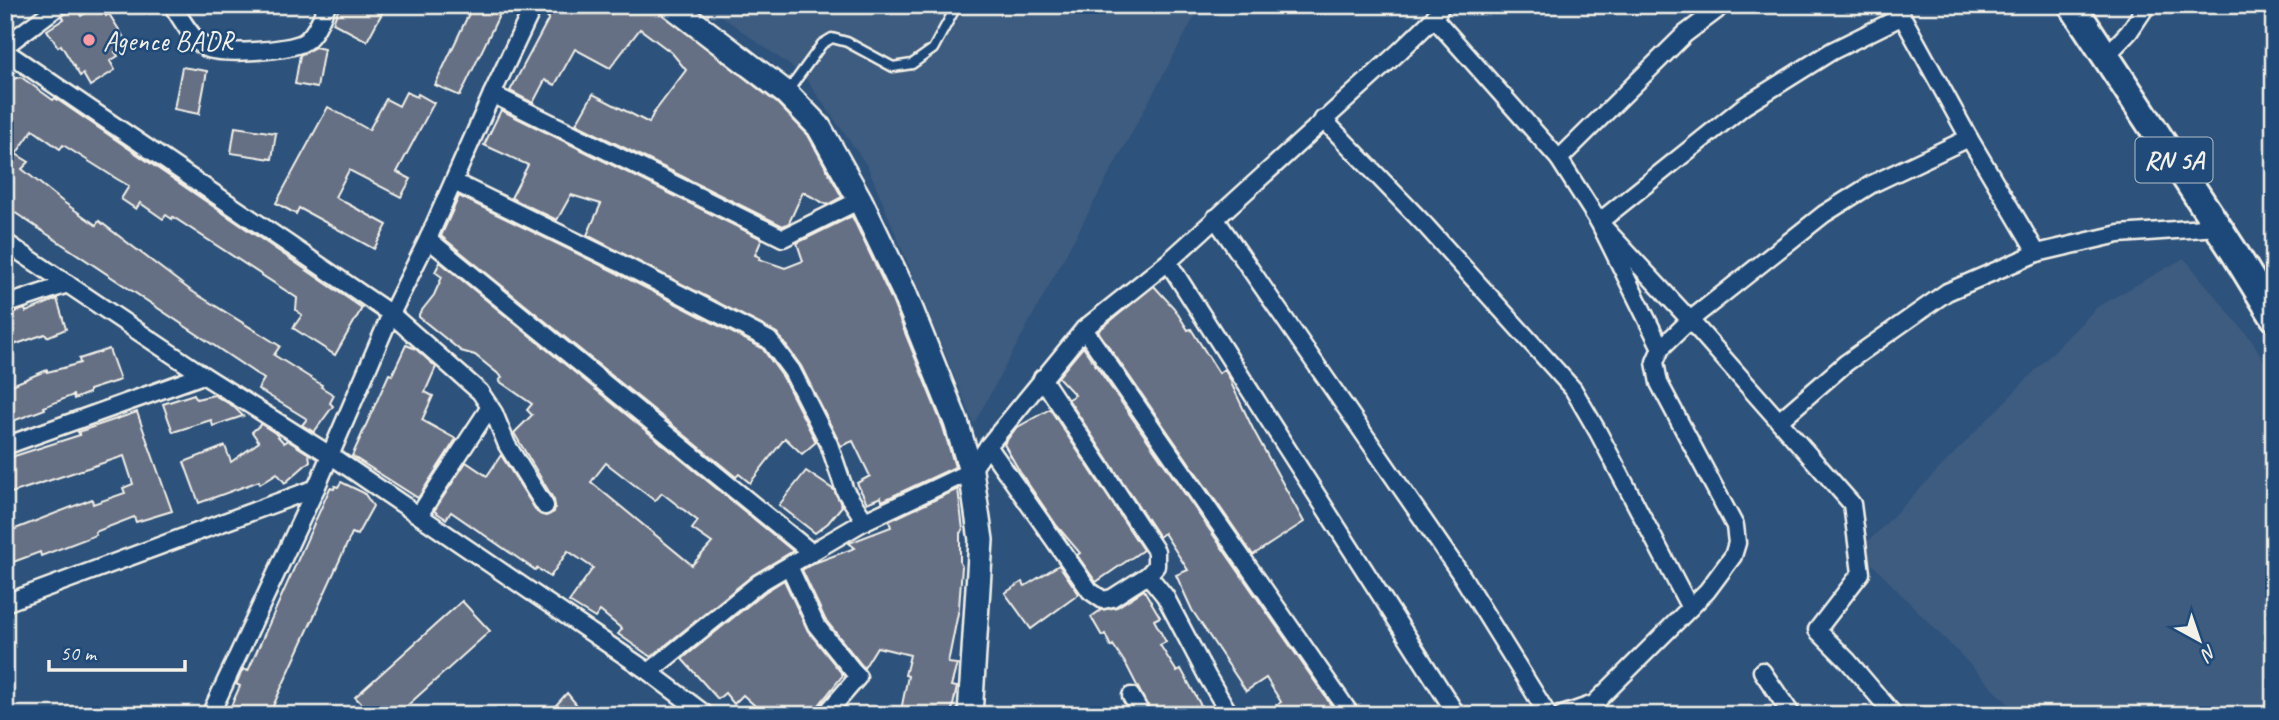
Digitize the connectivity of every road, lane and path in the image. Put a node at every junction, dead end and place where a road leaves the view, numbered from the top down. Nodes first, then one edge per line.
1 (60, 5) edge
2 (172, 5) edge
3 (327, 5) edge
4 (534, 5) edge
5 (671, 5) edge
6 (957, 5) edge
7 (1719, 5) edge
8 (2072, 5) edge
9 (2147, 5) edge
10 (1898, 11) edge
11 (1438, 12) edge
12 (5, 48) edge
13 (2106, 56) junction
14 (786, 93) junction
15 (492, 94) junction
16 (1323, 119) junction
17 (1969, 138) junction
18 (1559, 159) junction
19 (454, 182) junction
20 (860, 200) junction
21 (1215, 218) junction
22 (1599, 222) junction
23 (2218, 227) junction
24 (428, 239) junction
25 (5, 242) edge
26 (2038, 253) junction
27 (1168, 262) junction
28 (68, 284) junction
29 (5, 305) edge
30 (391, 314) junction
31 (2274, 317) edge
32 (1690, 320) junction
33 (1084, 329) junction
34 (1661, 348) junction
35 (202, 374) junction
36 (1042, 378) junction
37 (489, 407) junction
38 (1779, 421) junction
39 (5, 446) edge
40 (988, 446) junction
41 (330, 455) junction
42 (971, 471) junction
43 (316, 488) junction
44 (545, 506) dead end
45 (419, 515) junction
46 (865, 521) junction
47 (812, 553) junction
48 (789, 566) junction
49 (1148, 575) junction
50 (5, 603) edge
51 (1690, 608) junction
52 (1762, 671) dead end
53 (649, 672) junction
54 (1131, 696) dead end
55 (209, 715) edge
56 (706, 715) edge
57 (825, 715) edge
58 (970, 715) edge
59 (1143, 715) edge
60 (1230, 715) edge
61 (1351, 715) edge
62 (1457, 715) edge
63 (1548, 715) edge
64 (1562, 715) edge
65 (1792, 715) edge
66 (1894, 715) edge

1 - 12 street
2 - 3 street
4 - 15 street
5 - 14 main road
6 - 14 lane
7 - 18 street
8 - 13 main road, RN 5A
9 - 13 street
10 - 17 street
10 - 22 street
11 - 16 street
11 - 18 street
12 - 30 street
13 - 23 main road, RN 5A
14 - 20 main road
15 - 19 street
15 - 20 street
16 - 21 street
16 - 51 street
17 - 26 street
17 - 32 street
18 - 22 street
19 - 24 street
19 - 46 street
20 - 42 main road
21 - 27 street
21 - 63 street
22 - 32 street
22 - 34 street
23 - 26 street
23 - 31 main road, RN 5A
24 - 30 street
24 - 47 street
25 - 28 street
26 - 38 street
27 - 33 street
27 - 62 street
28 - 29 street
28 - 35 street
30 - 37 street
30 - 41 street
32 - 34 street
32 - 38 street
33 - 36 street
33 - 61 street
34 - 51 street
35 - 39 street
35 - 41 street
36 - 40 street
36 - 49 street
37 - 44 street
37 - 45 street
38 - 66 street
40 - 42 street
40 - 49 street
41 - 43 street
41 - 45 street
42 - 46 street
42 - 58 main road
43 - 50 street
43 - 55 street
45 - 53 street
46 - 47 street
47 - 48 street
48 - 53 street
48 - 57 street
49 - 60 street
51 - 64 street
52 - 65 street
53 - 56 street
54 - 59 street

